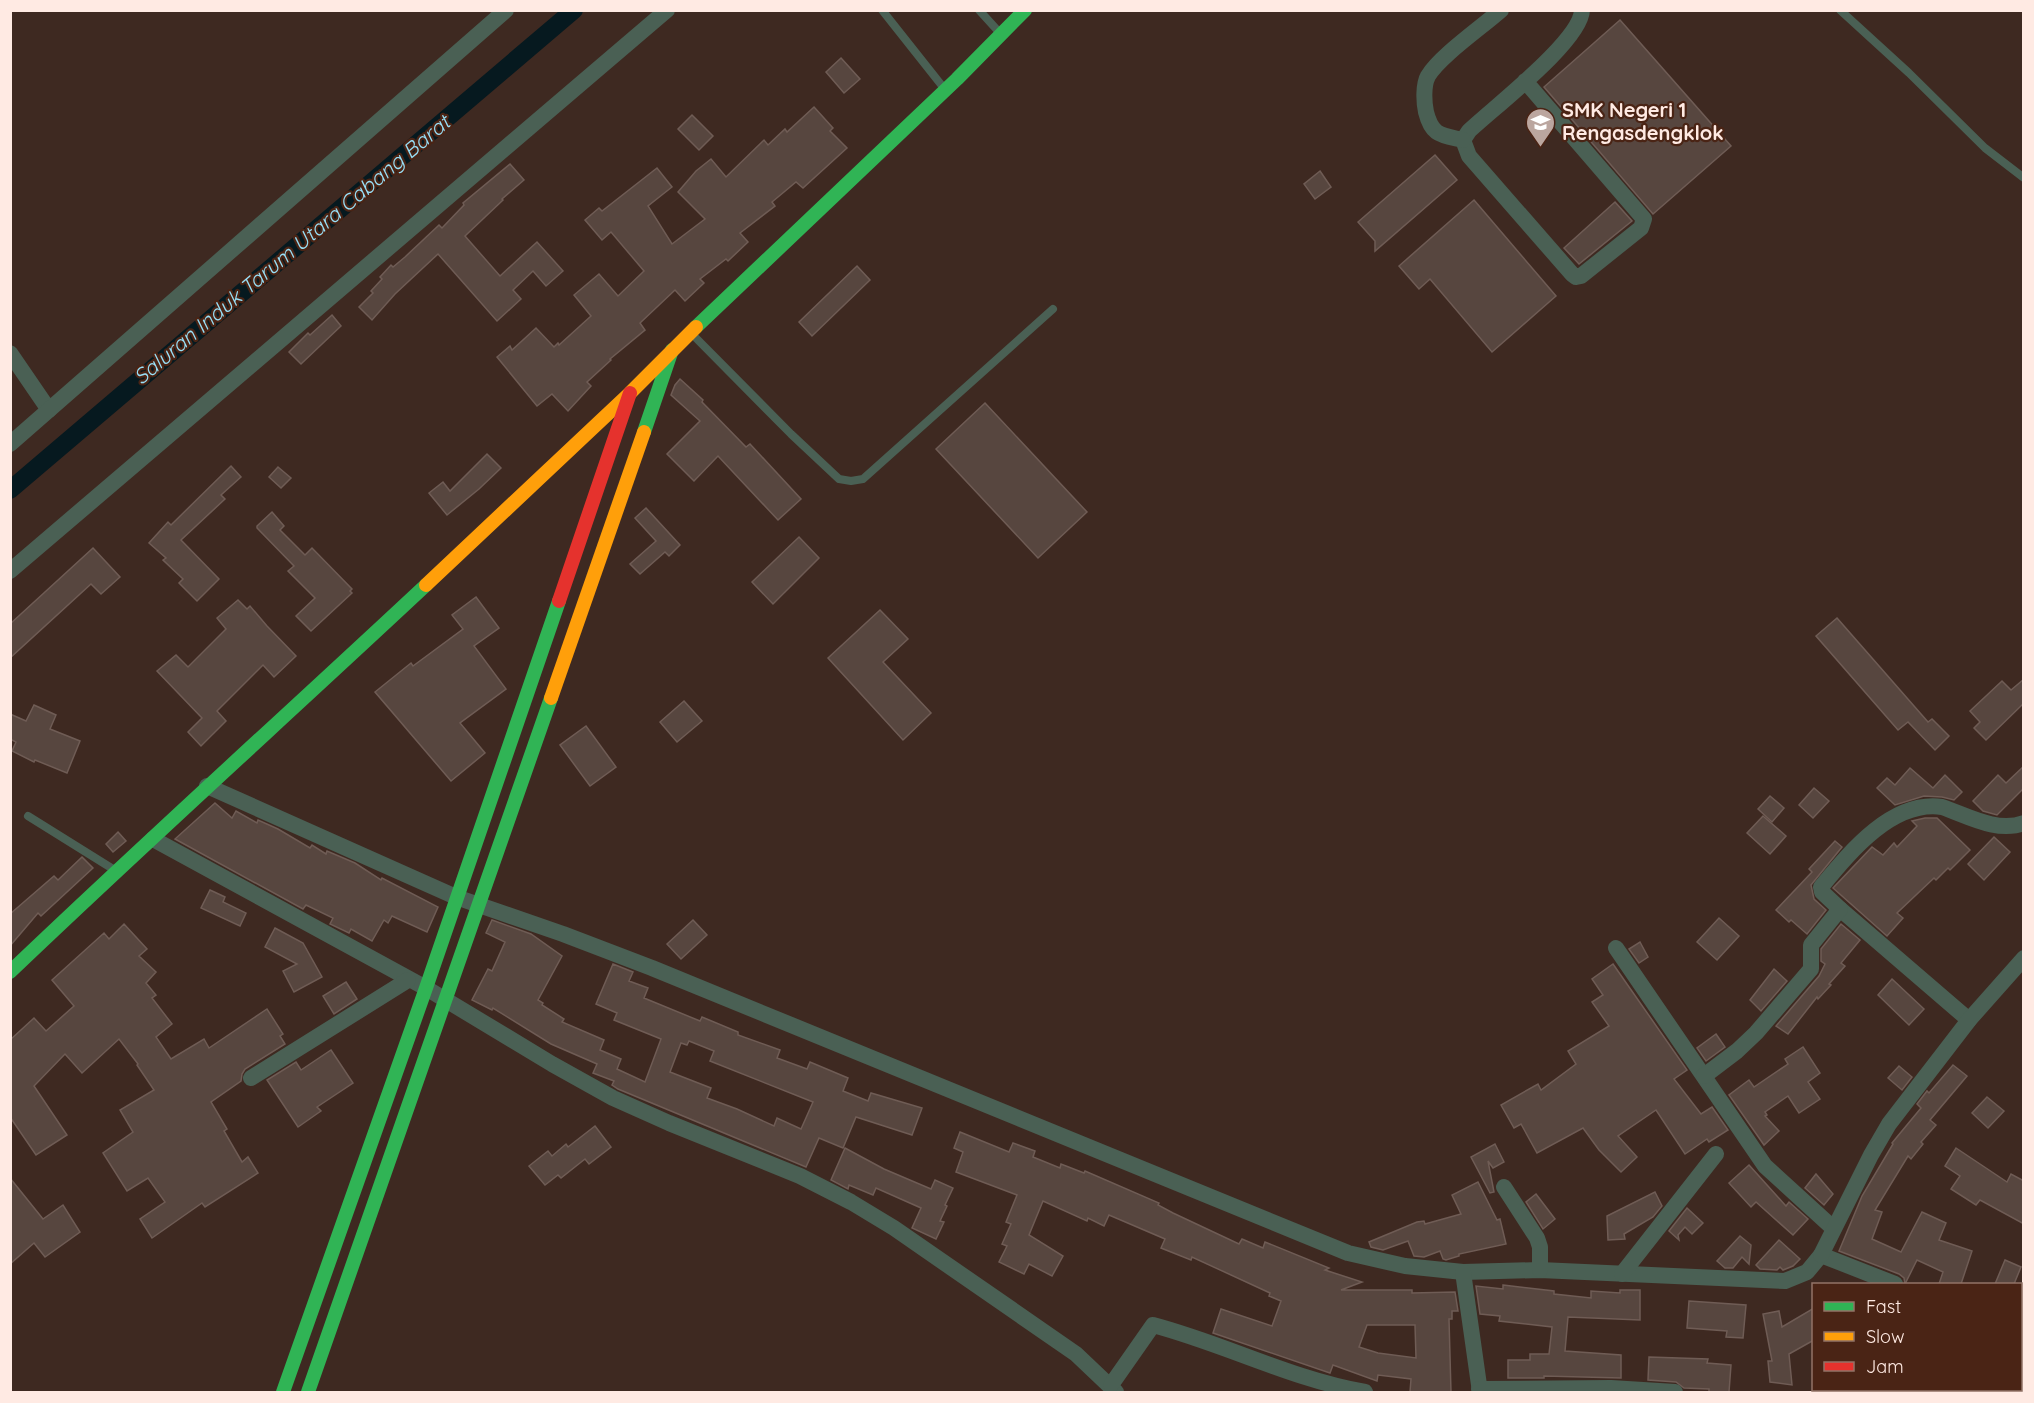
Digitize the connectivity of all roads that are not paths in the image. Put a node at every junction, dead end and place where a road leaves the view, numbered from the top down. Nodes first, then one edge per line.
1 (506, 10) edge
2 (667, 10) edge
3 (882, 10) edge
4 (979, 10) edge
5 (1025, 10) edge
6 (1501, 10) edge
7 (1582, 10) edge
8 (1840, 10) edge
9 (1001, 35) junction
10 (1525, 81) junction
11 (945, 89) junction
12 (1463, 140) junction
13 (2024, 178) edge
14 (1053, 309) dead end
15 (691, 332) junction
16 (672, 350) junction
17 (10, 352) edge
18 (630, 393) junction
19 (49, 410) junction
20 (10, 444) edge
21 (10, 571) edge
22 (207, 786) junction
23 (28, 816) dead end
24 (2024, 823) edge
25 (153, 839) junction
26 (116, 870) junction
27 (456, 897) junction
28 (479, 906) junction
29 (1839, 909) junction
30 (1616, 948) dead end
31 (2024, 958) edge
32 (10, 972) edge
33 (408, 980) junction
34 (426, 988) junction
35 (447, 1000) junction
36 (1969, 1020) junction
37 (1704, 1076) junction
38 (251, 1078) dead end
39 (1716, 1154) dead end
40 (1504, 1187) dead end
41 (1833, 1228) junction
42 (1821, 1255) junction
43 (1540, 1270) junction
44 (1463, 1272) junction
45 (1622, 1274) junction
46 (1892, 1283) edge
47 (1114, 1389) edge
48 (1480, 1390) edge
49 (283, 1392) edge
50 (308, 1392) edge
51 (1365, 1392) edge
52 (1675, 1392) edge

1 - 19 street
2 - 21 street
3 - 11 lane
4 - 9 lane
5 - 9 street
6 - 12 street
7 - 10 street
8 - 13 lane
9 - 11 street
10 - 12 street
10 - 12 street
11 - 15 street
14 - 15 lane
15 - 16 street
16 - 18 street
16 - 28 street
17 - 19 street
18 - 22 street
18 - 27 street
19 - 20 street
22 - 25 street
22 - 27 street
23 - 26 lane
24 - 29 street
25 - 26 street
25 - 33 street
26 - 32 street
27 - 28 street
27 - 34 street
28 - 35 street
28 - 44 street
29 - 36 street
29 - 37 street
30 - 37 street
31 - 36 street
33 - 34 street
33 - 38 street
34 - 35 street
34 - 49 street
35 - 47 street
35 - 50 street
36 - 41 street
37 - 41 street
39 - 45 street
40 - 43 street
41 - 42 street
42 - 45 street
42 - 46 street
43 - 44 street
43 - 45 street
44 - 48 street
47 - 51 street
48 - 52 street

